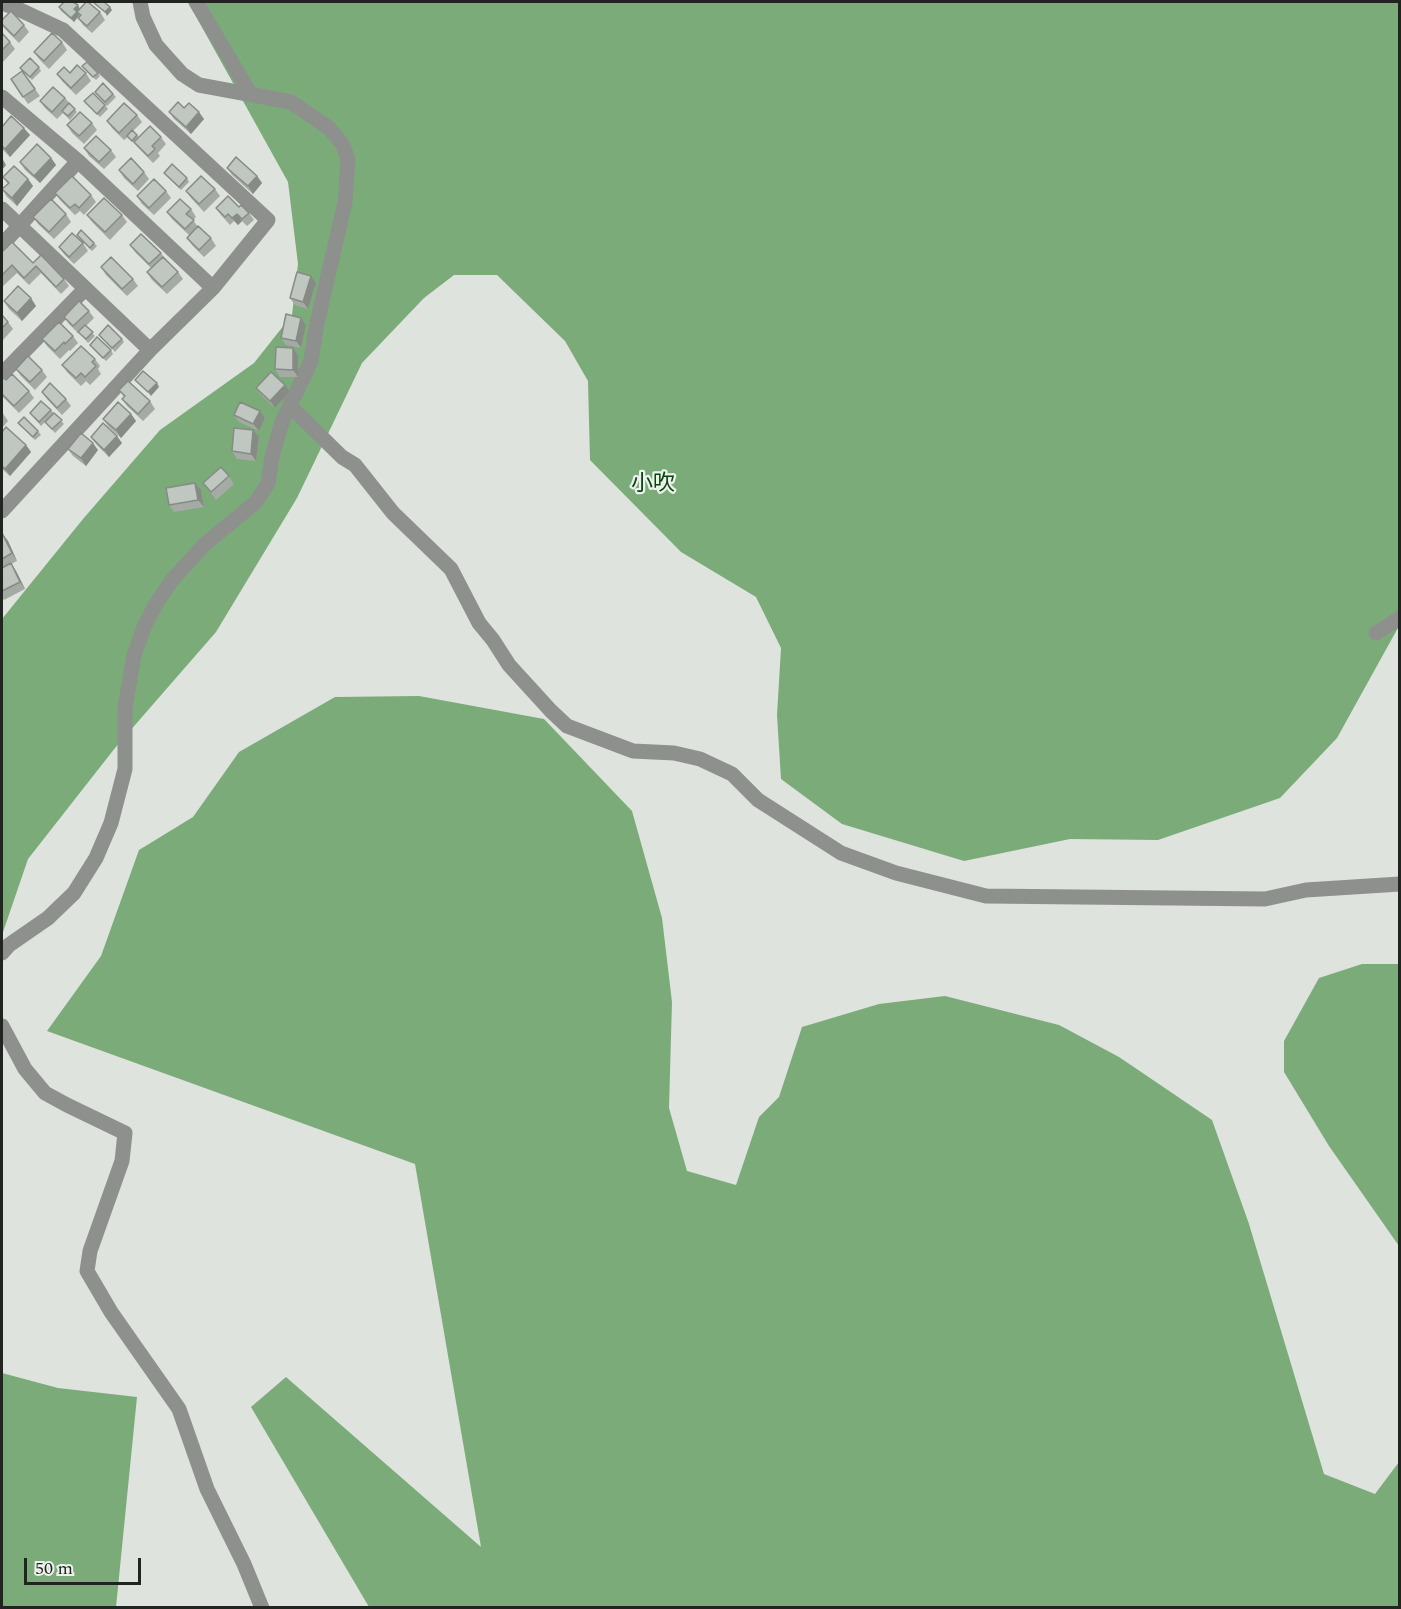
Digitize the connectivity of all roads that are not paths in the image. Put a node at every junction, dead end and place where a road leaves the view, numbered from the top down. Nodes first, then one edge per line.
1 (140, 2) edge
2 (196, 2) edge
3 (2, 3) edge
4 (250, 93) junction
5 (2, 98) edge
6 (78, 161) junction
7 (2, 209) edge
8 (19, 225) junction
9 (2, 245) edge
10 (213, 288) junction
11 (85, 289) junction
12 (150, 350) junction
13 (2, 374) edge
14 (290, 406) junction
15 (2, 511) edge
16 (1400, 618) edge
17 (1376, 633) dead end
18 (1400, 884) edge
19 (2, 953) edge
20 (2, 1026) edge
21 (262, 1608) edge

1 - 4 street
2 - 4 street
3 - 10 street
4 - 14 street
5 - 6 street
6 - 8 street
6 - 10 street
7 - 8 street
8 - 9 street
8 - 11 street
10 - 12 street
11 - 12 street
11 - 13 street
12 - 15 street
14 - 18 street
14 - 19 street
16 - 17 street
20 - 21 street

